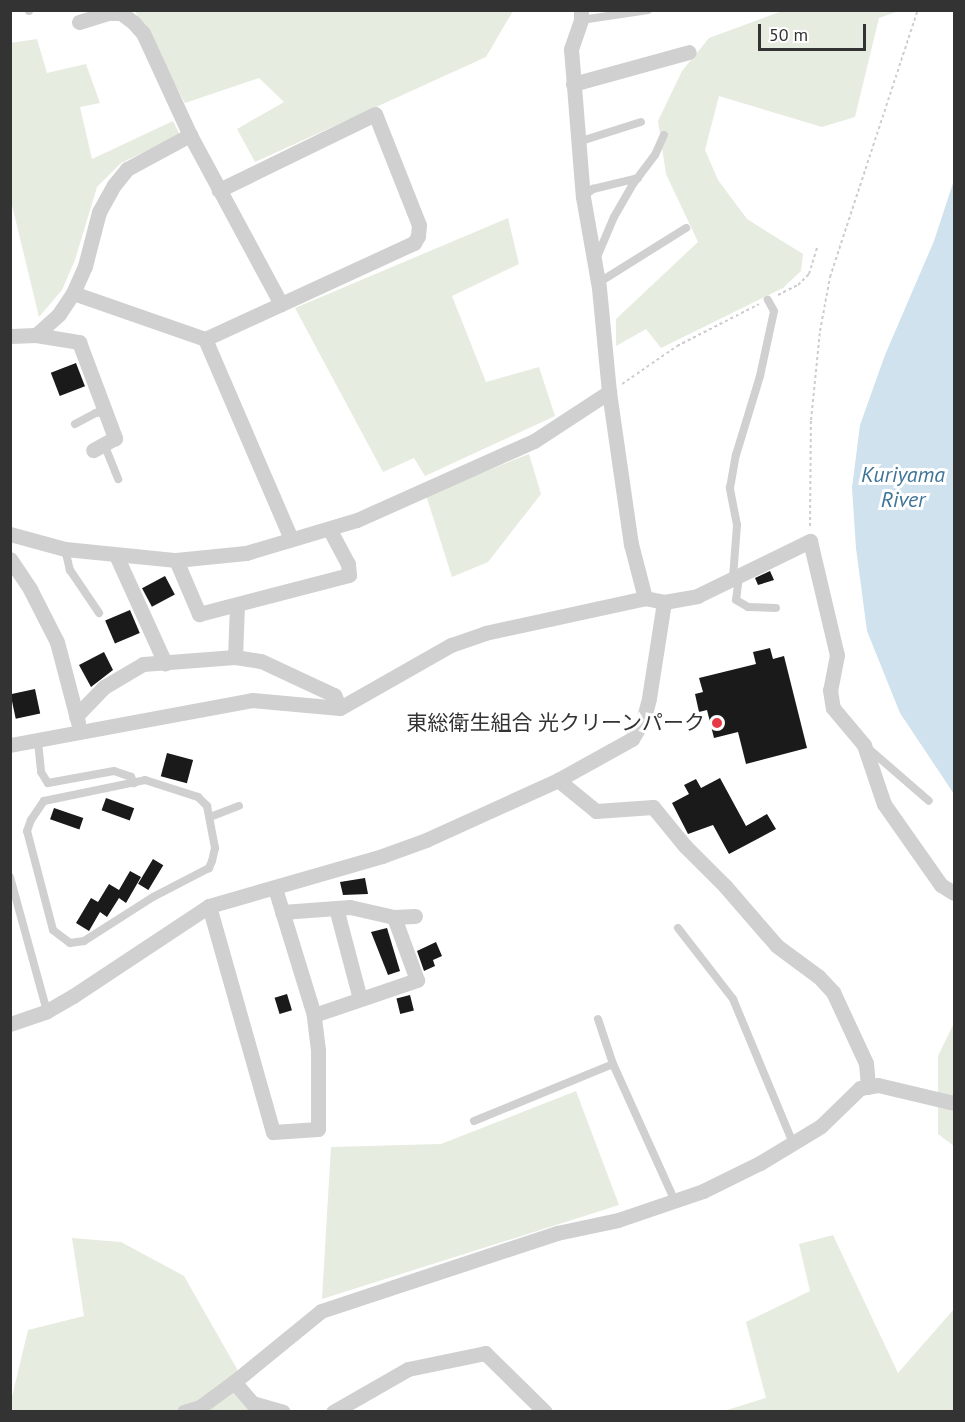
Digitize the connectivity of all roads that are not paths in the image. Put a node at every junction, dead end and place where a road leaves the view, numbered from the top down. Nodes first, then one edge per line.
1 (648, 10) edge
2 (581, 15) edge
3 (79, 22) dead end
4 (689, 52) dead end
5 (573, 84) junction
6 (641, 123) dead end
7 (190, 135) junction
8 (664, 135) dead end
9 (578, 142) junction
10 (638, 178) junction
11 (219, 190) junction
12 (583, 197) junction
13 (686, 228) dead end
14 (594, 264) junction
15 (598, 283) junction
16 (73, 293) junction
17 (768, 300) road end
18 (281, 304) junction
19 (36, 335) junction
20 (10, 336) edge
21 (205, 339) junction
22 (609, 392) junction
23 (105, 411) junction
24 (75, 424) dead end
25 (99, 447) joint
26 (118, 479) dead end
27 (330, 530) junction
28 (10, 534) edge
29 (291, 539) junction
30 (65, 549) junction
31 (116, 555) junction
32 (10, 559) edge
33 (176, 560) junction
34 (736, 577) junction
35 (645, 598) junction
36 (664, 602) junction
37 (237, 605) junction
38 (776, 608) dead end
39 (99, 613) dead end
40 (235, 657) junction
41 (165, 663) junction
42 (340, 708) junction
43 (79, 724) junction
44 (38, 742) junction
45 (10, 745) edge
46 (864, 745) junction
47 (558, 780) junction
48 (134, 783) junction
49 (929, 801) dead end
50 (239, 806) dead end
51 (210, 817) junction
52 (10, 877) edge
53 (275, 888) junction
54 (954, 893) edge
55 (209, 906) junction
56 (336, 908) junction
57 (282, 912) junction
58 (416, 916) dead end
59 (394, 917) junction
60 (678, 928) dead end
61 (360, 999) junction
62 (47, 1011) junction
63 (314, 1015) junction
64 (598, 1019) dead end
65 (10, 1024) edge
66 (613, 1064) junction
67 (868, 1087) junction
68 (954, 1103) edge
69 (474, 1121) dead end
70 (793, 1143) junction
71 (675, 1201) junction
72 (234, 1382) junction
73 (184, 1412) edge
74 (283, 1412) edge
75 (333, 1412) edge
76 (546, 1412) edge

1 - 2 lane
2 - 5 street
3 - 7 street
4 - 5 street
5 - 9 street
6 - 9 lane
7 - 11 street
7 - 16 street
8 - 10 lane
9 - 12 street
10 - 12 lane
10 - 14 lane
11 - 18 street
11 - 18 street
12 - 14 street
13 - 15 lane
14 - 15 street
15 - 22 street
16 - 19 street
16 - 21 street
17 - 34 lane
18 - 21 street
19 - 20 street
19 - 23 street
21 - 29 street
22 - 27 street
22 - 35 street
23 - 24 lane
23 - 25 street
25 - 26 lane
27 - 29 street
27 - 37 street
28 - 30 street
29 - 33 street
30 - 31 street
30 - 39 lane
31 - 33 street
31 - 41 street
32 - 43 street
33 - 37 street
34 - 36 street
34 - 38 lane
34 - 46 street
35 - 36 street
35 - 42 street
36 - 47 street
37 - 40 street
40 - 41 street
40 - 42 street
41 - 43 street
42 - 43 street
43 - 44 street
44 - 45 street
44 - 48 lane
46 - 49 lane
46 - 54 street
47 - 53 street
47 - 67 street
48 - 51 lane
48 - 51 lane
50 - 51 lane
52 - 62 lane
53 - 55 street
53 - 57 street
55 - 62 street
55 - 63 street
56 - 57 street
56 - 59 street
56 - 61 street
57 - 63 street
58 - 59 street
59 - 61 street
60 - 70 lane
61 - 63 street
62 - 65 street
64 - 66 lane
66 - 69 lane
66 - 71 lane
67 - 68 street
67 - 70 street
70 - 71 street
71 - 72 street
72 - 73 street
72 - 74 street
75 - 76 street

